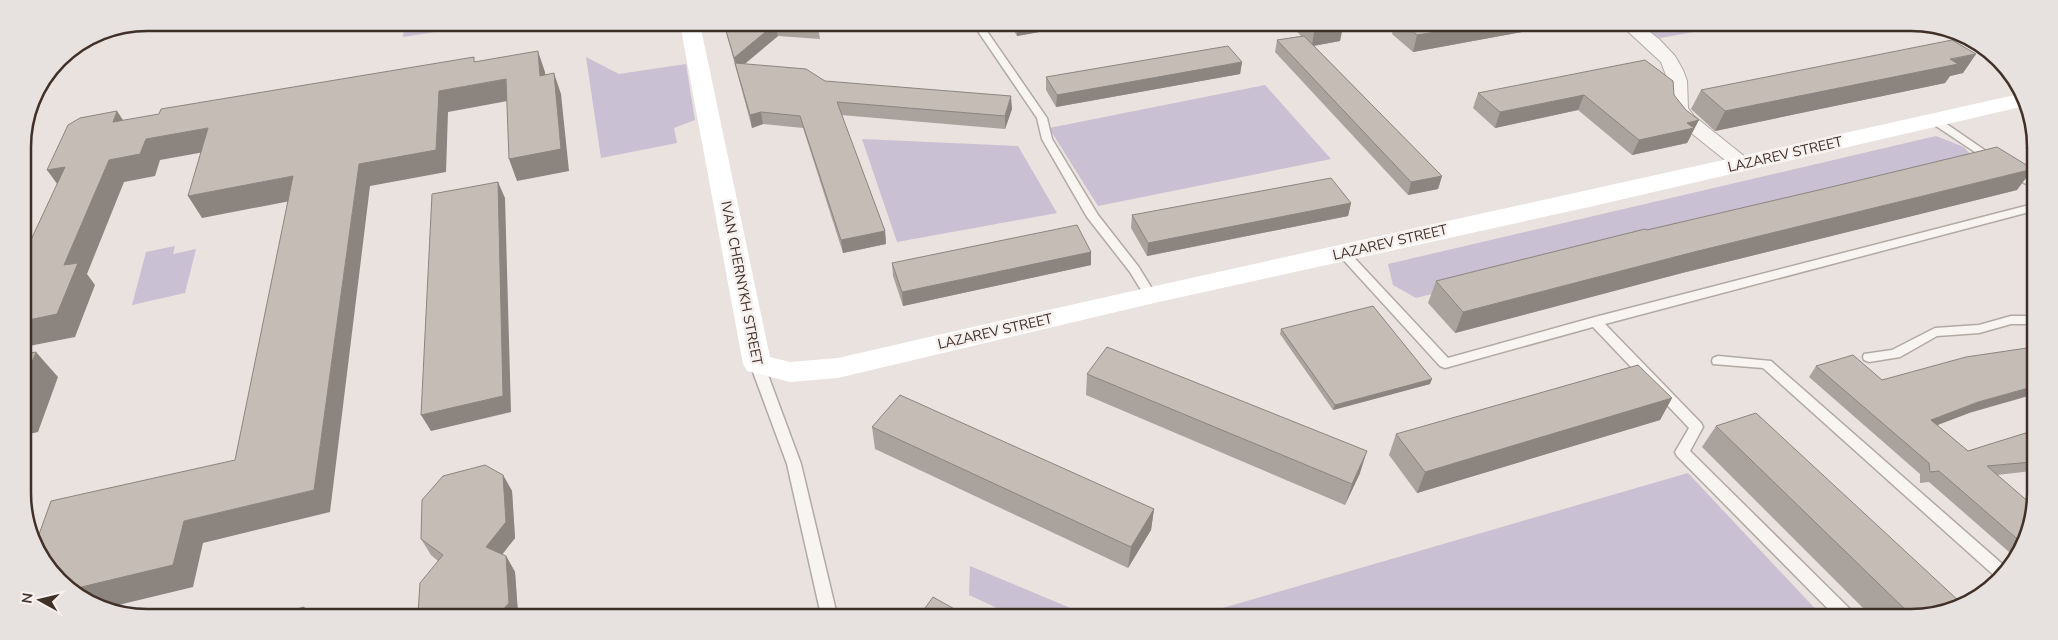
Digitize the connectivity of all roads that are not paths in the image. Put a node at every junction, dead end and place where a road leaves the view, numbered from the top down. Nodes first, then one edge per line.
1 (691, 31) edge
2 (983, 31) edge
3 (1638, 31) edge
4 (2017, 101) edge
5 (1934, 120) junction
6 (1742, 164) junction
7 (2027, 181) edge
8 (2027, 209) edge
9 (1343, 252) junction
10 (1150, 295) junction
11 (2027, 320) edge
12 (1595, 321) junction
13 (1869, 357) dead end
14 (1718, 361) dead end
15 (757, 364) junction
16 (1998, 569) edge
17 (829, 609) edge
18 (1839, 609) edge

1 - 15 street, IVAN CHERNYKH STREET
2 - 10 lane
3 - 6 street
4 - 5 street, LAZAREV STREET
5 - 6 street, LAZAREV STREET
5 - 7 lane
6 - 9 street, LAZAREV STREET
8 - 12 lane
9 - 10 street, LAZAREV STREET
9 - 12 lane
10 - 15 street, LAZAREV STREET
11 - 13 lane
12 - 18 lane
14 - 16 lane
15 - 17 lane, IVAN CHERNYKH STREET

